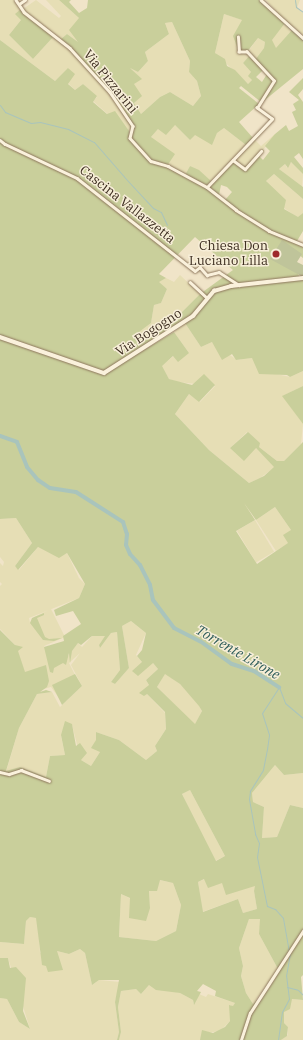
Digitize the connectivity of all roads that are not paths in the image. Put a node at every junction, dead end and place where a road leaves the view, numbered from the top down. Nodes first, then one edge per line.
1 (16, 0) edge
2 (25, 0) edge
3 (261, 0) edge
4 (19, 4) junction
5 (238, 37) dead end
6 (303, 38) edge
7 (0, 140) edge
8 (262, 151) dead end
9 (233, 160) junction
10 (207, 187) junction
11 (303, 245) edge
12 (303, 278) edge
13 (190, 282) dead end
14 (239, 286) junction
15 (207, 298) junction
16 (0, 338) edge
17 (0, 772) edge
18 (49, 781) dead end
19 (303, 931) edge
20 (241, 1040) edge

1 - 4 street, Via Pizzarini
2 - 4 street
3 - 6 street
4 - 10 street, Via Pizzarini
5 - 9 street
7 - 14 street, Cascina Vallazzetta
8 - 9 street
9 - 10 street
10 - 11 street, Via Pizzarini
12 - 14 main road, Via Bogogno
13 - 15 street
14 - 15 main road, Via Bogogno
15 - 16 main road, Via Bogogno
17 - 18 street
19 - 20 street

